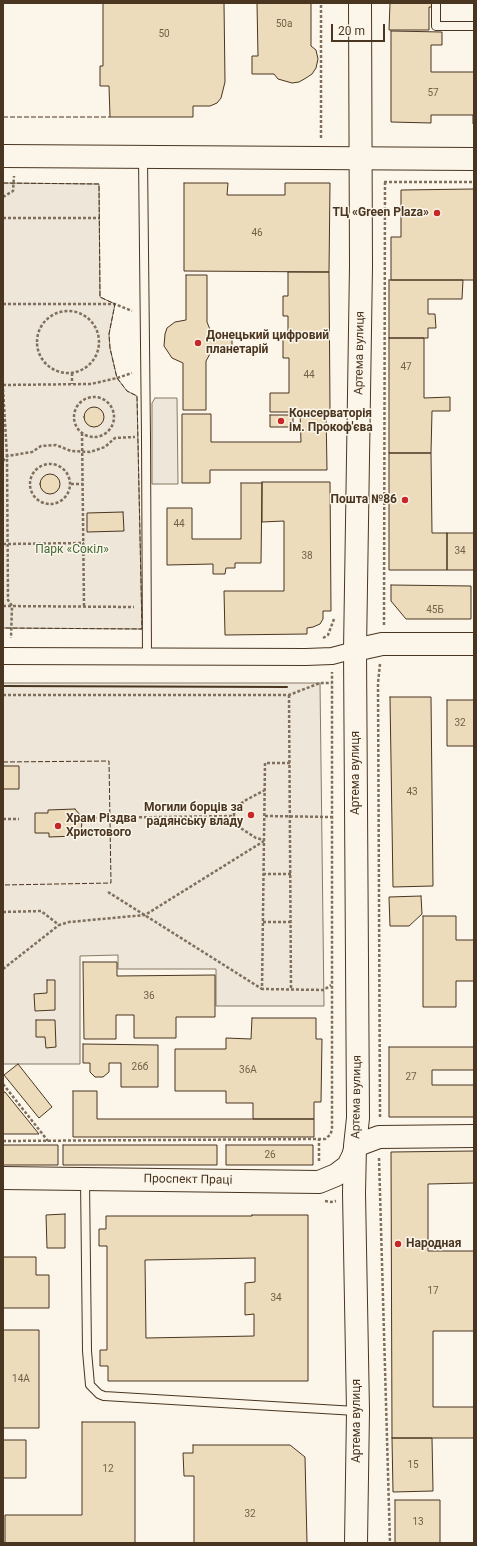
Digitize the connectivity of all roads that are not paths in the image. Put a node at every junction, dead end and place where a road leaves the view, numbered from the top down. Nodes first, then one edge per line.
1 (360, 3) edge
2 (436, 3) edge
3 (474, 26) edge
4 (3, 156) edge
5 (143, 157) junction
6 (361, 159) junction
7 (474, 159) edge
8 (474, 644) edge
9 (355, 650) junction
10 (3, 656) edge
11 (147, 657) junction
12 (474, 1136) edge
13 (355, 1146) junction
14 (3, 1178) edge
15 (84, 1179) junction
16 (358, 1411) junction
17 (356, 1543) edge

1 - 6 main road, Артема вулиця
2 - 3 lane
4 - 5 main road
5 - 6 main road
5 - 11 lane
6 - 7 main road
6 - 9 main road, Артема вулиця
8 - 9 main road
9 - 11 street
9 - 13 main road, Артема вулиця
10 - 11 street
12 - 13 main road
13 - 15 main road, Проспект Праці
13 - 16 main road, Артема вулиця
14 - 15 main road, Проспект Праці
15 - 16 lane
16 - 17 main road, Артема вулиця

